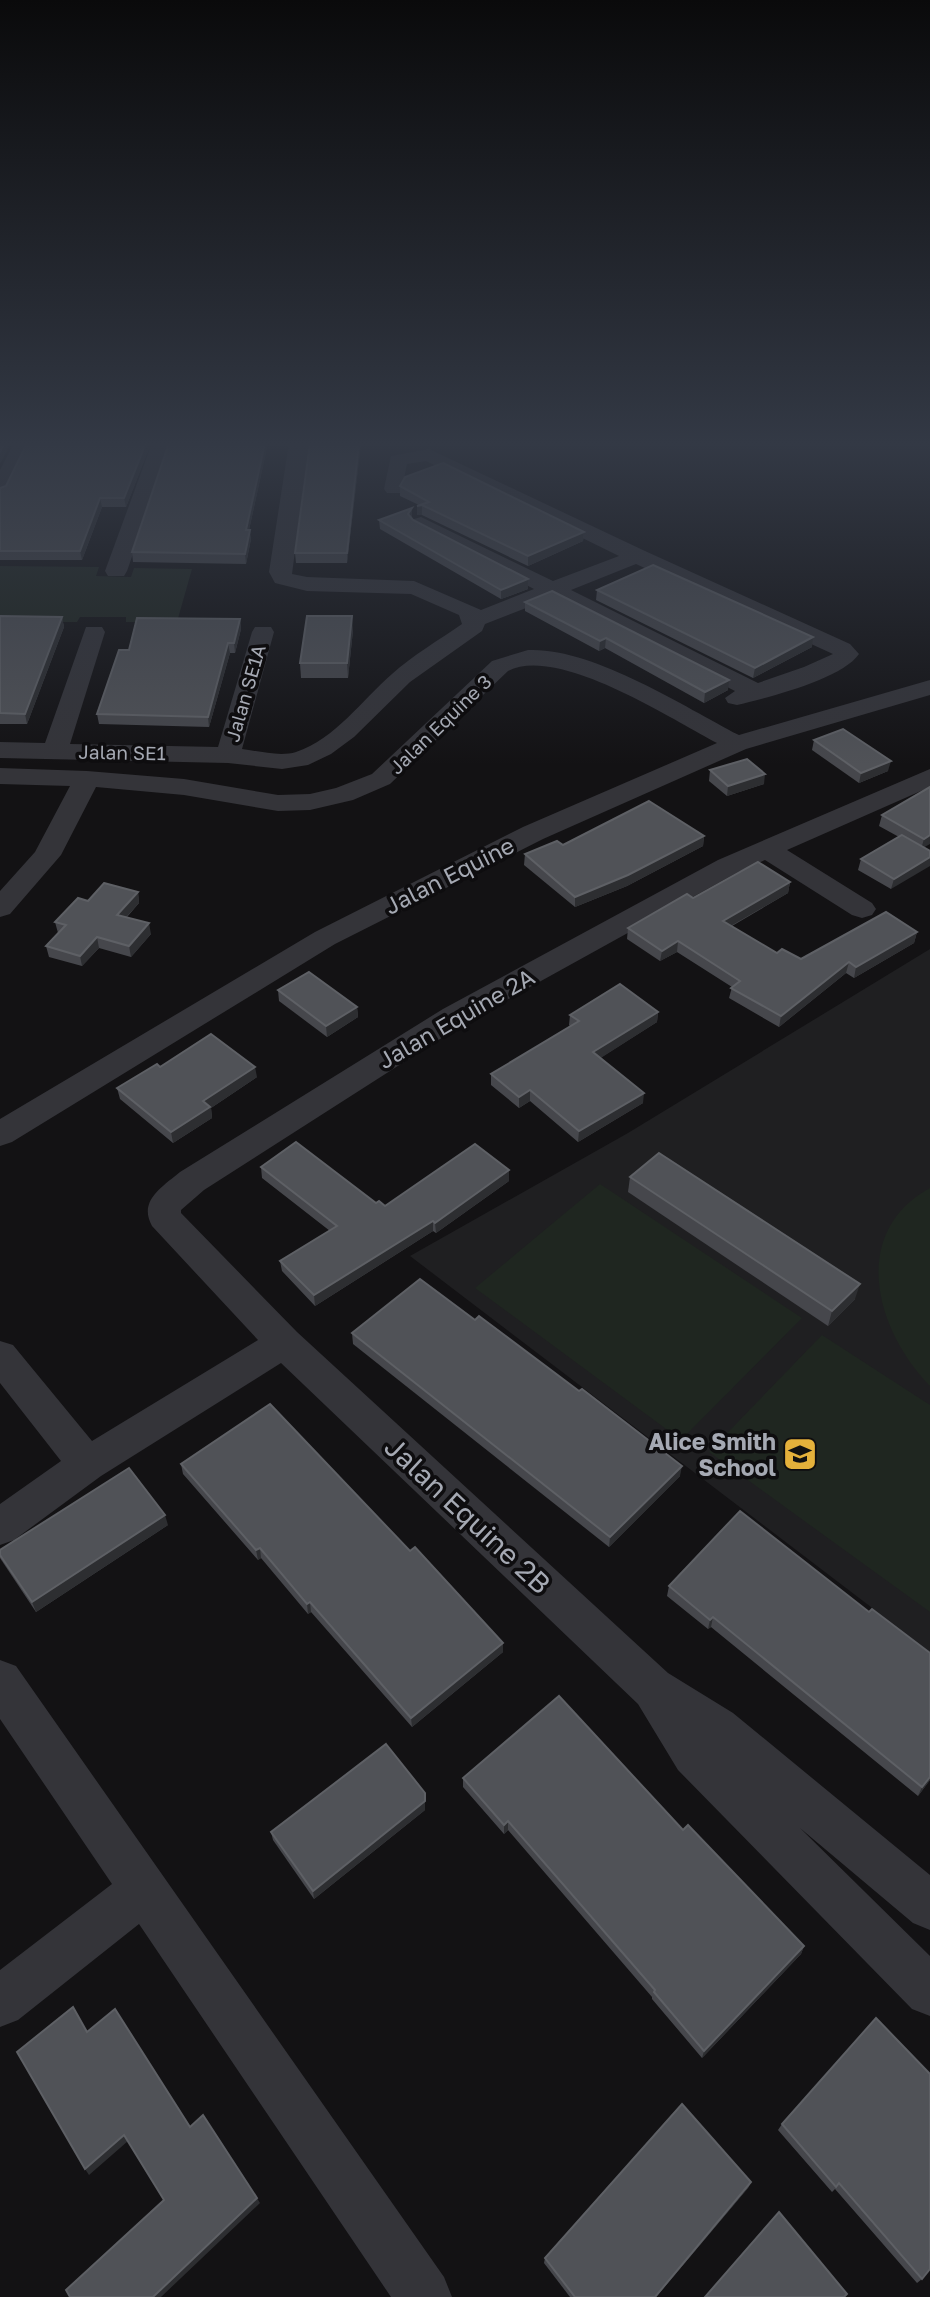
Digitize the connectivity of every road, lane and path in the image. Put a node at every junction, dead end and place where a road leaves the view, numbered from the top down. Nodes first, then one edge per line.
1 (123, 550) edge
2 (284, 550) edge
3 (475, 550) edge
4 (625, 550) edge
5 (637, 556) junction
6 (116, 571) dead end
7 (553, 589) junction
8 (475, 620) junction
9 (94, 632) dead end
10 (263, 632) dead end
11 (414, 669) junction
12 (456, 684) junction
13 (930, 687) edge
14 (737, 744) junction
15 (0, 750) edge
16 (55, 751) junction
17 (235, 755) junction
18 (0, 776) edge
19 (930, 777) edge
20 (88, 779) junction
21 (766, 849) junction
22 (0, 908) edge
23 (862, 909) dead end
24 (0, 1134) edge
25 (284, 1343) junction
26 (0, 1356) edge
27 (87, 1464) junction
28 (0, 1527) edge
29 (0, 1681) edge
30 (652, 1688) junction
31 (142, 1891) junction
32 (930, 1906) edge
33 (930, 1992) edge
34 (0, 2002) edge
35 (424, 2297) edge

1 - 6 street
2 - 8 street
3 - 7 street
4 - 5 street
5 - 7 street
5 - 7 street
7 - 8 street
8 - 11 street, Jalan SE1
9 - 16 street
10 - 17 street, Jalan SE1A
11 - 12 street
11 - 17 street, Jalan SE1
12 - 14 street, Jalan Equine 3
12 - 20 street, Jalan Equine 3
13 - 14 street, Jalan Equine
14 - 24 street, Jalan Equine
15 - 16 street, Jalan SE1
16 - 17 street, Jalan SE1
18 - 20 street, Jalan Equine 3
19 - 21 street, Jalan Equine 2A
20 - 22 street
21 - 23 street
21 - 25 street, Jalan Equine 2A
25 - 27 street
25 - 30 street, Jalan Equine 2B
26 - 27 street
27 - 28 street
29 - 31 street
30 - 32 street, Jalan Equine 2B
30 - 33 street, Jalan Equine 2B
31 - 34 street
31 - 35 street

